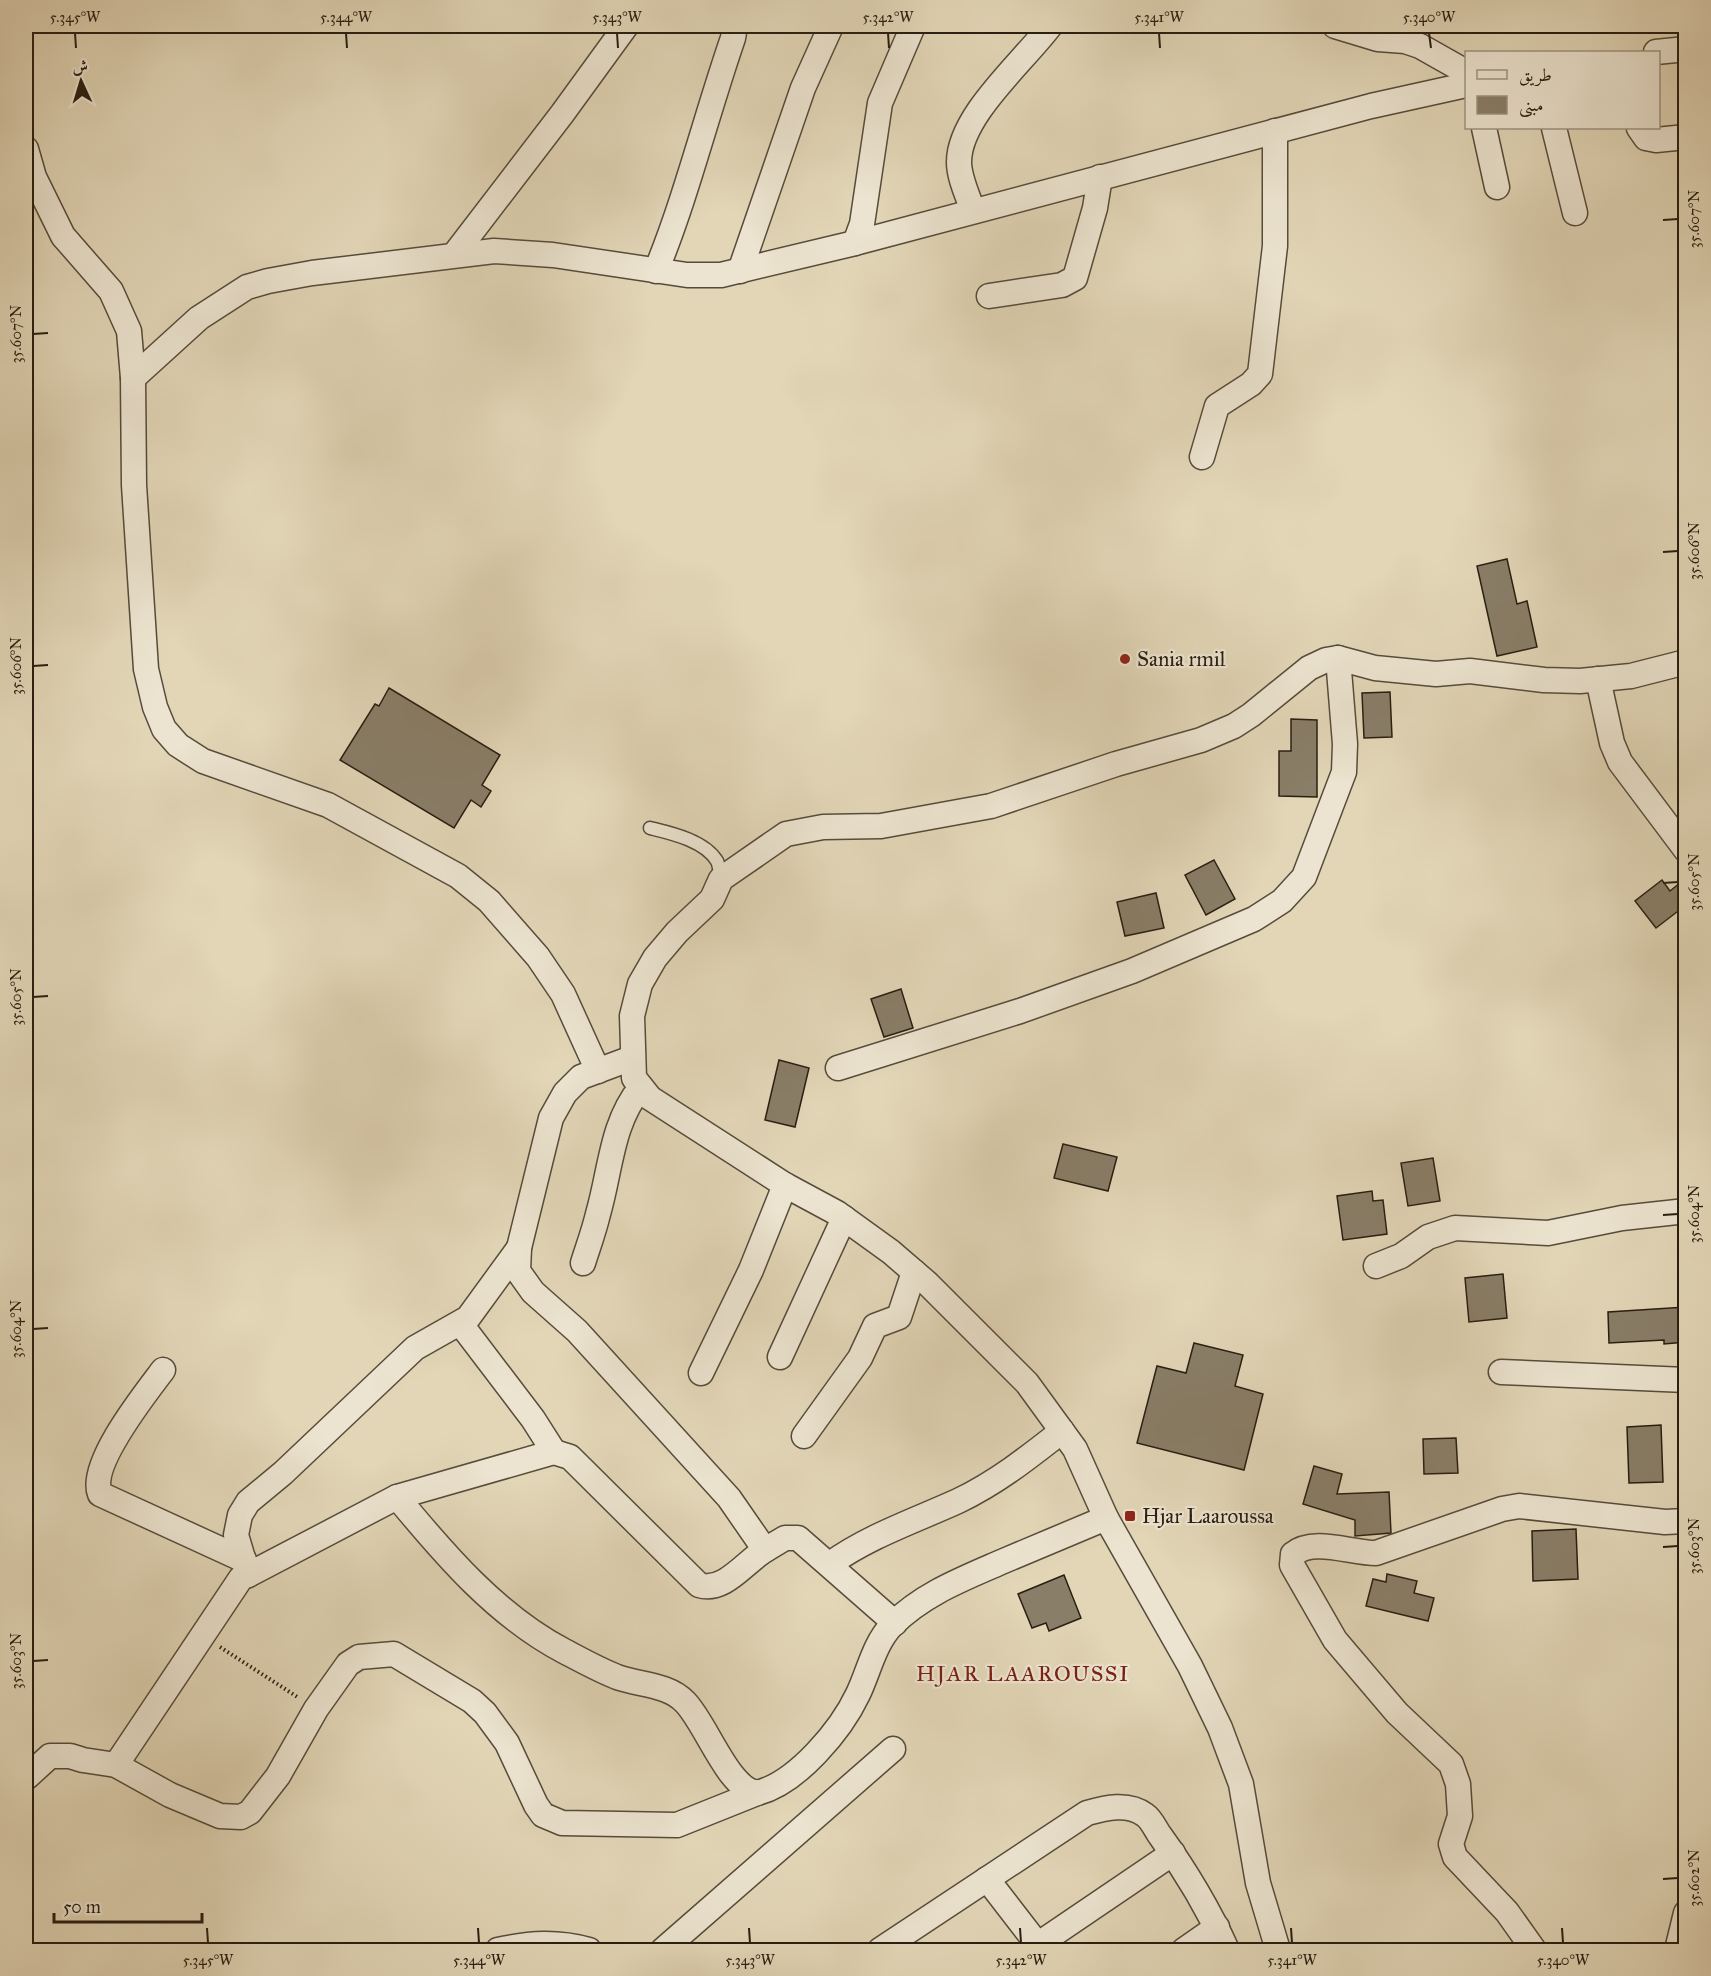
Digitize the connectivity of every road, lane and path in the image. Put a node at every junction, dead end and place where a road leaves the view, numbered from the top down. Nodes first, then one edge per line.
1 (626, 26) edge
2 (735, 26) edge
3 (831, 26) edge
4 (913, 26) edge
5 (1050, 26) edge
6 (1335, 26) edge
7 (1686, 49) edge
8 (1660, 52) edge
9 (1465, 71) edge
10 (1465, 86) edge
11 (1484, 129) edge
12 (1554, 129) edge
13 (1640, 129) edge
14 (1275, 131) junction
15 (1686, 137) edge
16 (26, 149) edge
17 (1100, 177) junction
18 (1497, 187) dead end
19 (973, 211) junction
20 (1575, 213) dead end
21 (855, 243) junction
22 (454, 255) junction
23 (656, 271) junction
24 (740, 271) junction
25 (989, 296) dead end
26 (133, 378) junction
27 (1202, 457) dead end
28 (1338, 658) junction
29 (1686, 662) edge
30 (1598, 679) junction
31 (650, 828) dead end
32 (1686, 850) edge
33 (721, 879) junction
34 (632, 1058) junction
35 (838, 1068) dead end
36 (598, 1071) junction
37 (641, 1087) junction
38 (785, 1185) junction
39 (1686, 1211) edge
40 (844, 1218) junction
41 (519, 1248) junction
42 (583, 1263) dead end
43 (1376, 1266) dead end
44 (914, 1272) junction
45 (460, 1323) junction
46 (780, 1357) dead end
47 (163, 1370) dead end
48 (1501, 1372) dead end
49 (701, 1373) dead end
50 (1686, 1380) edge
51 (1062, 1431) junction
52 (804, 1436) dead end
53 (554, 1452) junction
54 (397, 1497) junction
55 (1106, 1518) junction
56 (1686, 1521) edge
57 (765, 1550) junction
58 (830, 1564) junction
59 (246, 1567) junction
60 (895, 1623) junction
61 (201, 1635) junction
62 (316, 1709) junction
63 (893, 1749) dead end
64 (116, 1765) junction
65 (27, 1777) edge
66 (757, 1793) junction
67 (1173, 1853) junction
68 (987, 1879) junction
69 (1686, 1913) edge
70 (1217, 1928) junction
71 (575, 1948) edge
72 (1034, 1948) edge
73 (498, 1950) edge
74 (663, 1950) edge
75 (880, 1950) edge
76 (1184, 1950) edge
77 (1227, 1950) edge
78 (1278, 1950) edge
79 (1534, 1950) edge
80 (1677, 1950) edge

1 - 22 street
2 - 23 street
3 - 24 street
4 - 21 street
5 - 19 street
6 - 9 street
7 - 8 street
10 - 14 street
11 - 18 street
12 - 20 street
13 - 15 street
14 - 17 street
14 - 27 street
16 - 26 street
17 - 19 street
17 - 25 street
19 - 21 street
21 - 24 street
22 - 23 street
22 - 26 street
23 - 24 street
26 - 36 street
28 - 30 street
28 - 33 street
28 - 35 street
29 - 30 street
30 - 32 street
31 - 33 lane
33 - 34 street
34 - 36 street
34 - 37 street
36 - 41 street
37 - 38 street
37 - 42 street
38 - 40 street
38 - 49 street
39 - 43 street
40 - 44 street
40 - 46 street
41 - 45 street
41 - 57 street
44 - 51 street
44 - 52 street
45 - 53 street
45 - 59 street
47 - 59 street
48 - 50 street
51 - 55 street
51 - 58 street
53 - 54 street
53 - 57 street
54 - 59 street
54 - 66 street
55 - 60 street
55 - 78 street
56 - 79 street
57 - 58 street
58 - 60 street
59 - 61 street
60 - 66 street
61 - 62 path
61 - 64 street
62 - 64 street
62 - 66 street
63 - 74 street
64 - 65 street
67 - 68 street
67 - 70 street
67 - 72 street
68 - 72 street
68 - 75 street
69 - 80 street
70 - 76 street
70 - 77 street
71 - 73 street

